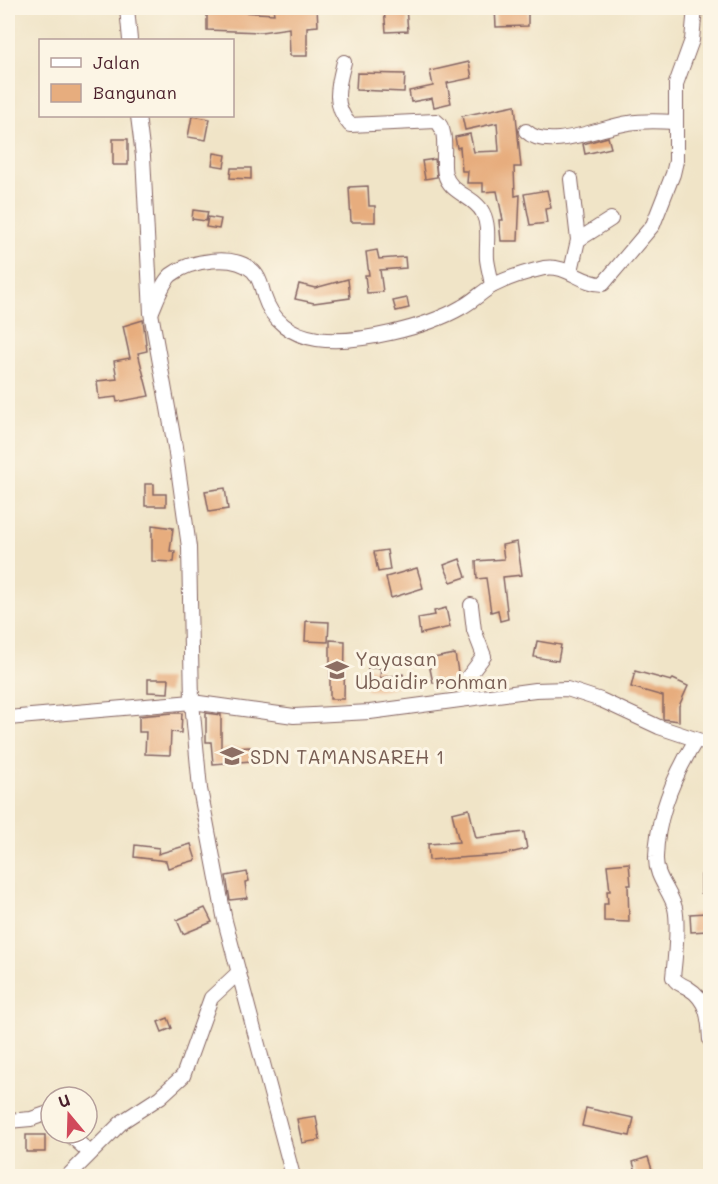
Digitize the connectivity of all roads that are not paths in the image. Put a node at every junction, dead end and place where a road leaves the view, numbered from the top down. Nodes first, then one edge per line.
1 (127, 8) edge
2 (695, 8) edge
3 (130, 39) edge
4 (344, 62) dead end
5 (138, 117) edge
6 (675, 122) junction
7 (526, 131) dead end
8 (571, 180) dead end
9 (611, 219) dead end
10 (578, 240) junction
11 (571, 271) junction
12 (492, 286) junction
13 (151, 313) junction
14 (471, 605) dead end
15 (467, 699) junction
16 (192, 702) junction
17 (8, 717) edge
18 (696, 740) junction
19 (711, 744) edge
20 (238, 973) junction
21 (711, 1040) edge
22 (39, 1116) edge
23 (8, 1121) edge
24 (81, 1145) edge
25 (89, 1152) junction
26 (68, 1176) edge
27 (293, 1176) edge

1 - 3 street
2 - 6 street
4 - 12 street
5 - 13 street
6 - 7 street
6 - 11 street
8 - 10 street
9 - 10 street
10 - 11 street
11 - 12 street
12 - 13 street
13 - 16 street
14 - 15 street
15 - 16 street
15 - 18 street
16 - 17 street
16 - 20 street
18 - 19 street
18 - 21 street
20 - 25 street
20 - 27 street
22 - 23 street
24 - 25 street
25 - 26 street

